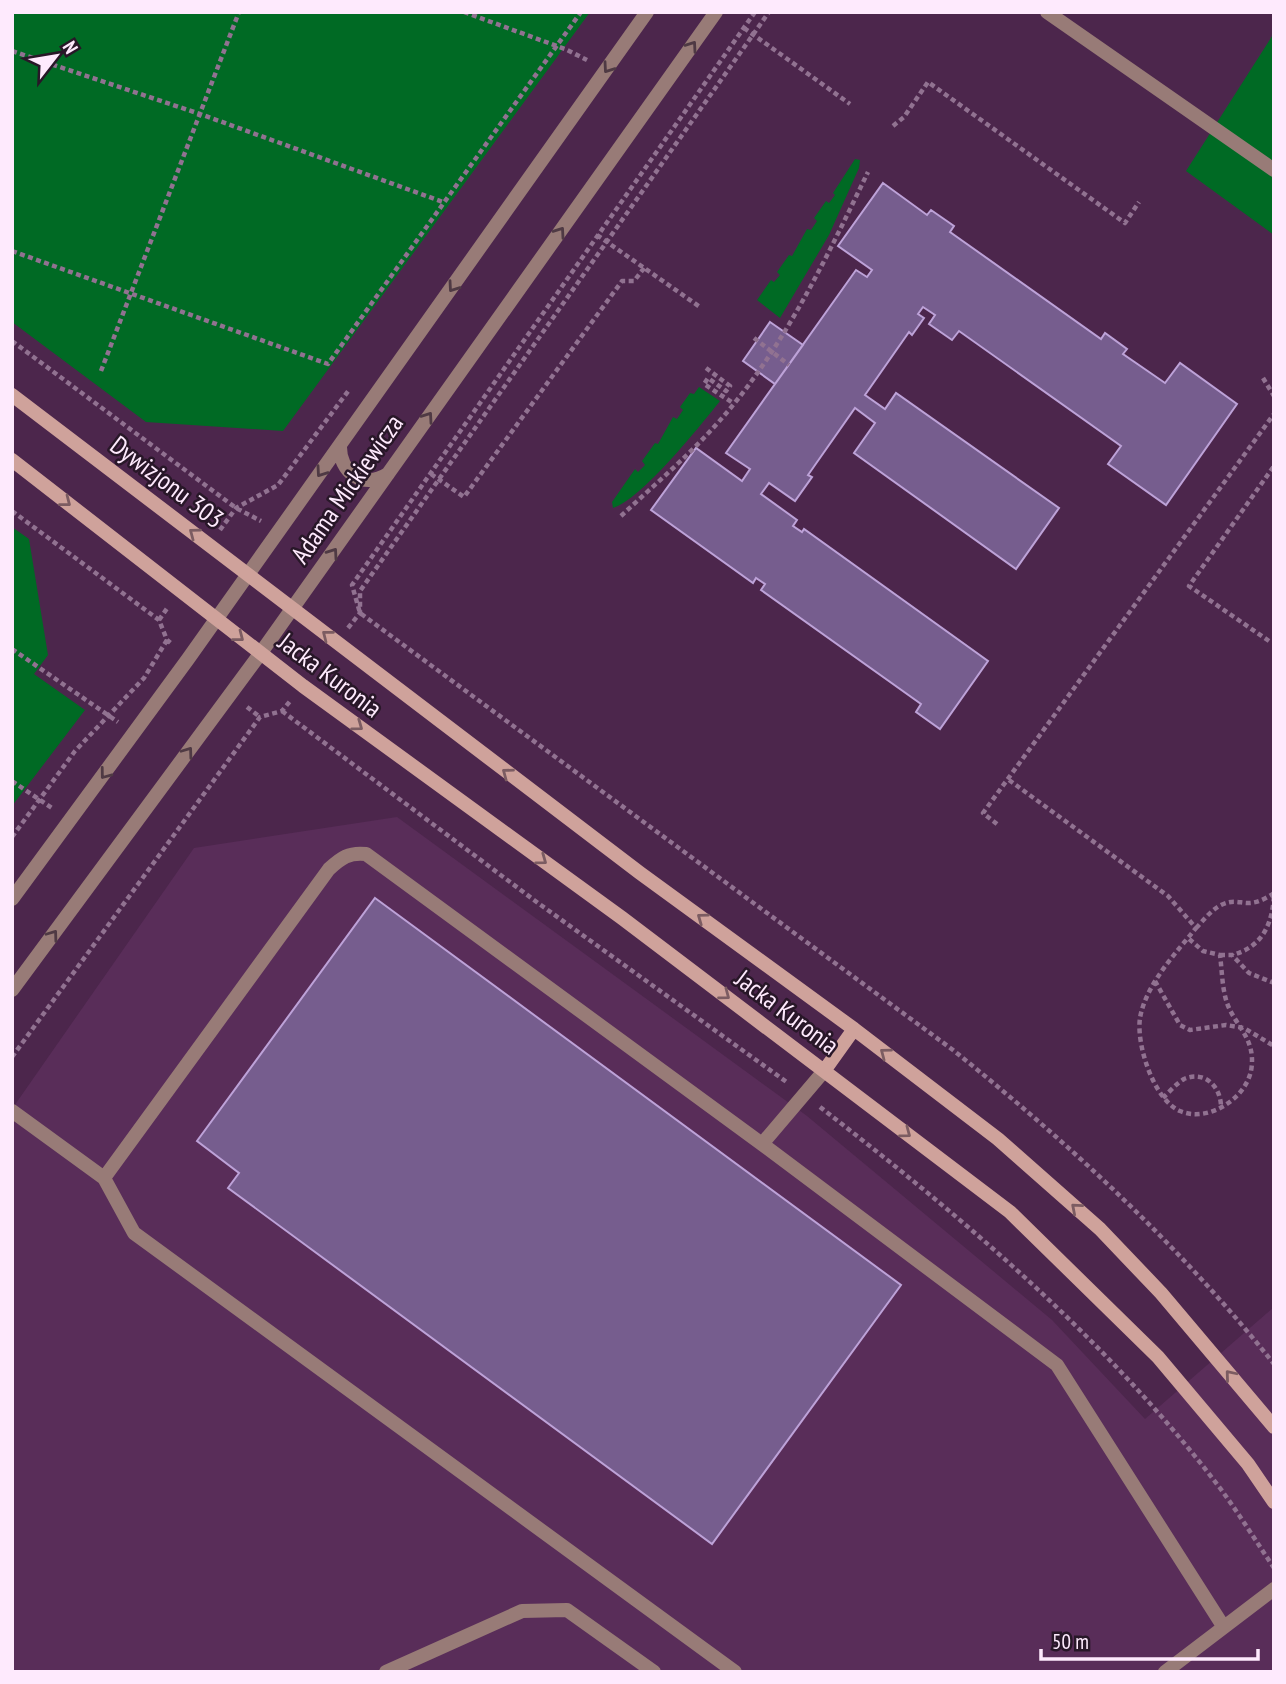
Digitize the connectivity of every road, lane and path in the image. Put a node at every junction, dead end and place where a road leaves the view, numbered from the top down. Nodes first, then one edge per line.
1 (239, 12) edge
2 (464, 12) edge
3 (581, 12) edge
4 (647, 12) edge
5 (716, 12) edge
6 (755, 12) edge
7 (769, 12) edge
8 (1047, 12) edge
9 (744, 28) junction
10 (753, 34) junction
11 (558, 46) junction
12 (565, 48) dead end
13 (12, 51) edge
14 (850, 104) dead end
15 (200, 114) junction
16 (893, 126) dead end
17 (1274, 170) edge
18 (868, 172) dead end
19 (443, 202) junction
20 (1139, 202) dead end
21 (597, 235) junction
22 (607, 242) junction
23 (12, 251) edge
24 (644, 268) junction
25 (132, 292) junction
26 (700, 307) dead end
27 (754, 338) dead end
28 (12, 341) edge
29 (770, 351) junction
30 (789, 365) dead end
31 (706, 368) dead end
32 (101, 370) dead end
33 (1263, 378) dead end
34 (12, 394) edge
35 (1274, 396) edge
36 (733, 403) junction
37 (1274, 414) edge
38 (340, 445) junction
39 (12, 460) edge
40 (1274, 466) edge
41 (389, 473) junction
42 (431, 474) junction
43 (441, 480) junction
44 (12, 511) edge
45 (621, 516) dead end
46 (281, 530) junction
47 (325, 564) junction
48 (248, 574) junction
49 (352, 585) junction
50 (360, 591) junction
51 (293, 608) junction
52 (360, 613) junction
53 (217, 619) junction
54 (159, 620) dead end
55 (167, 640) dead end
56 (1269, 641) dead end
57 (337, 642) junction
58 (12, 649) edge
59 (260, 654) junction
60 (303, 686) junction
61 (282, 711) junction
62 (108, 715) junction
63 (134, 734) junction
64 (1009, 780) junction
65 (12, 781) edge
66 (40, 800) junction
67 (71, 820) junction
68 (998, 824) dead end
69 (12, 838) edge
70 (1274, 893) edge
71 (12, 899) edge
72 (1196, 928) junction
73 (1188, 937) junction
74 (1220, 955) junction
75 (1232, 955) junction
76 (1156, 981) junction
77 (1274, 983) edge
78 (12, 990) edge
79 (1244, 1028) junction
80 (854, 1029) junction
81 (1274, 1046) edge
82 (12, 1058) edge
83 (824, 1070) junction
84 (804, 1094) junction
85 (1163, 1098) junction
86 (1221, 1108) junction
87 (12, 1111) edge
88 (762, 1144) junction
89 (104, 1178) junction
90 (1274, 1364) edge
91 (1274, 1427) edge
92 (1274, 1502) edge
93 (1274, 1568) edge
94 (1274, 1589) edge
95 (1223, 1626) junction
96 (386, 1672) edge
97 (654, 1672) edge
98 (735, 1672) edge
99 (1165, 1672) edge

1 - 15 path
2 - 11 path
3 - 11 path
4 -> 38 street, Adama Mickiewicza
41 -> 5 street, Adama Mickiewicza
6 - 9 path
7 - 10 path
8 - 17 street
9 - 10 path
9 - 21 path
10 - 14 path
10 - 22 path
11 - 12 path
11 - 19 path
13 - 15 path
15 - 19 path
15 - 25 path
16 - 20 path
18 - 29 path
19 - 25 path
21 - 22 path
21 - 42 path
22 - 24 path
22 - 43 path
23 - 25 path
24 - 26 path
24 - 43 path
25 - 32 path
27 - 29 path
28 - 46 path
29 - 30 path
29 - 36 path
31 - 36 path
33 - 35 path
48 -> 34 main road, Dywizjonu 303
36 - 45 path
37 - 64 path
38 - 41 street
38 -> 46 street, Adama Mickiewicza
39 -> 53 main road
40 - 56 path
47 -> 41 street, Adama Mickiewicza
42 - 43 path
42 - 49 path
43 - 50 path
44 - 54 path
46 - 48 street, Adama Mickiewicza
47 - 49 path
47 - 51 street, Adama Mickiewicza
48 - 51 main road, Dywizjonu 303
48 - 53 street, Adama Mickiewicza
49 - 50 path
49 - 52 path
50 - 52 path
57 -> 51 main road, Jacka Kuronia
51 - 59 street, Adama Mickiewicza
52 - 57 path
52 - 90 path
53 -> 59 main road, Jacka Kuronia
53 - 63 street, Adama Mickiewicza
55 - 62 path
80 -> 57 main road, Jacka Kuronia
58 - 62 path
59 - 60 main road, Jacka Kuronia
78 -> 59 street, Adama Mickiewicza
60 - 61 path
60 -> 83 main road, Jacka Kuronia
61 - 82 path
61 - 84 path
62 - 63 path
62 - 66 path
63 -> 67 street, Adama Mickiewicza
64 - 68 path
64 - 72 path
65 - 66 path
66 - 67 path
66 - 69 path
67 - 71 street, Adama Mickiewicza
70 - 72 path
70 - 75 path
72 - 73 path
73 - 74 path
73 - 76 path
74 - 75 path
74 - 79 path
75 - 77 path
76 - 79 path
76 - 85 path
79 - 81 path
79 - 86 path
80 - 83 main road
91 -> 80 main road, Jacka Kuronia
83 - 84 street
83 -> 92 main road, Jacka Kuronia
84 - 88 street
84 - 93 path
85 - 86 path
85 - 86 path
87 - 89 street
88 - 89 street
88 - 95 street
89 - 98 street
94 - 95 street
95 - 99 street
96 - 97 street

